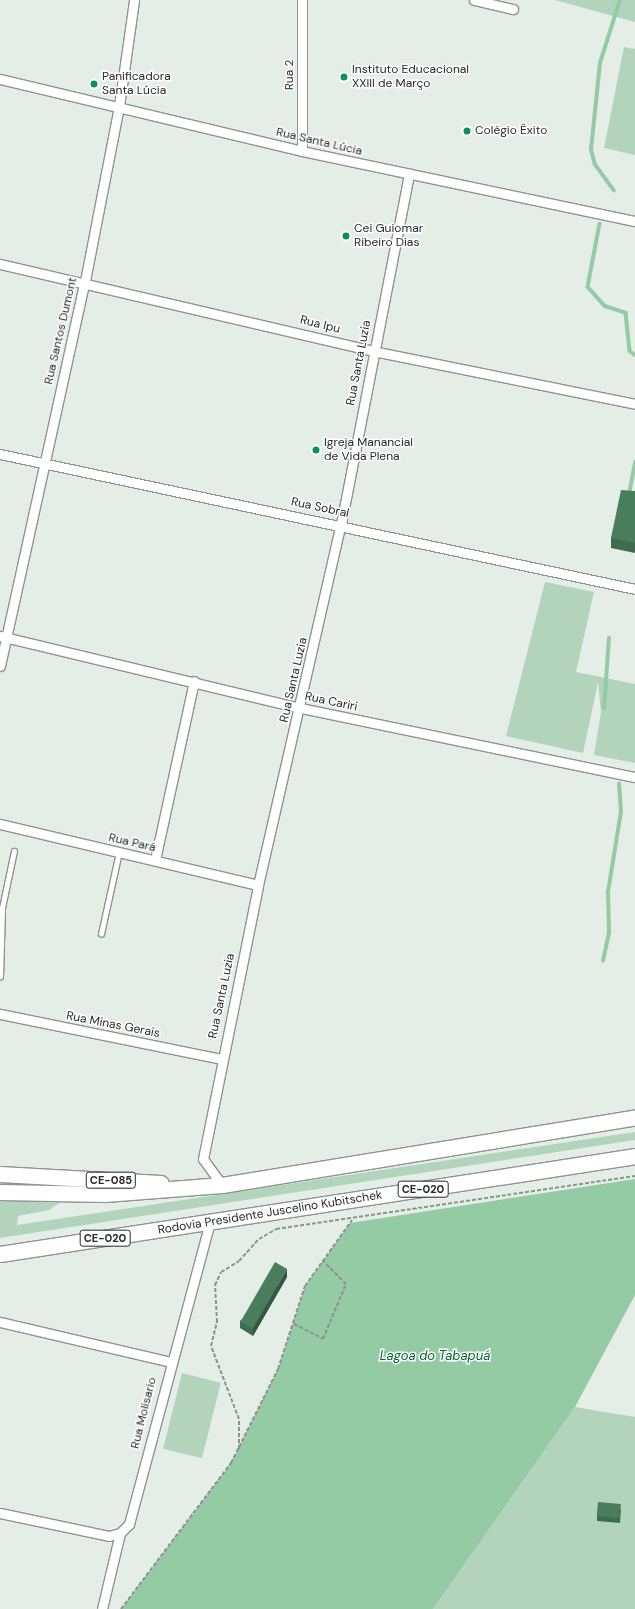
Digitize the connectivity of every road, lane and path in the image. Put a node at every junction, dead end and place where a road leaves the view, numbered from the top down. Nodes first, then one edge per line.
1 (134, 0) edge
2 (302, 0) edge
3 (474, 0) edge
4 (513, 9) dead end
5 (0, 79) edge
6 (119, 106) junction
7 (302, 151) junction
8 (409, 174) junction
9 (635, 221) edge
10 (0, 264) edge
11 (85, 281) junction
12 (374, 351) junction
13 (635, 404) edge
14 (0, 454) edge
15 (43, 463) junction
16 (341, 524) junction
17 (635, 588) edge
18 (3, 637) edge
19 (0, 666) edge
20 (194, 681) junction
21 (301, 708) junction
22 (635, 777) edge
23 (0, 824) edge
24 (14, 851) dead end
25 (119, 852) junction
26 (155, 860) junction
27 (258, 885) junction
28 (101, 934) dead end
29 (0, 977) edge
30 (0, 1014) edge
31 (221, 1059) junction
32 (635, 1117) edge
33 (635, 1156) edge
34 (0, 1174) edge
35 (635, 1176) edge
36 (222, 1185) junction
37 (0, 1192) edge
38 (352, 1220) junction
39 (210, 1222) junction
40 (0, 1254) edge
41 (323, 1261) junction
42 (0, 1322) edge
43 (294, 1324) junction
44 (170, 1362) junction
45 (239, 1449) junction
46 (0, 1513) edge
47 (120, 1533) junction
48 (102, 1609) edge
49 (121, 1609) edge

1 - 6 street, Rua Santos Dumont
2 - 7 street, Rua 2
3 - 4 street
5 - 6 street, Rua Santa Lúcia
6 - 7 street, Rua Santa Lúcia
6 - 11 street, Rua Santos Dumont
7 - 8 street, Rua Santa Lúcia
8 - 9 street, Rua Santa Lúcia
8 - 12 street, Rua Santa Luzia
10 - 11 street, Rua Ipu
11 - 12 street, Rua Ipu
11 - 15 street, Rua Santos Dumont
12 - 13 street, Rua Ipu
12 - 16 street, Rua Santa Luzia
14 - 15 street, Rua Sobral
15 - 16 street, Rua Sobral
15 - 18 street, Rua Santos Dumont
16 - 17 street, Rua Sobral
16 - 21 street, Rua Santa Luzia
18 - 19 street, Rua Santos Dumont
18 - 20 street, Rua Cariri
20 - 21 street, Rua Cariri
20 - 26 street
21 - 22 street, Rua Cariri
21 - 27 street, Rua Santa Luzia
23 - 25 street, Rua Pará
24 - 29 lane
25 - 26 street, Rua Pará
25 - 28 lane
26 - 27 street, Rua Pará
27 - 31 street, Rua Santa Luzia
30 - 31 street, Rua Minas Gerais
31 - 36 street, Rua Santa Luzia
32 - 36 highway
33 - 39 highway, Rodovia Presidente Juscelino Kubitschek / CE-020
34 - 36 highway, CE-085
35 - 38 path
36 - 37 highway
38 - 41 path
38 - 45 path
39 - 40 highway, Rodovia Presidente Juscelino Kubitschek / CE-020
39 - 44 street, Rua Molisario
41 - 43 path
41 - 43 path
42 - 44 street
43 - 45 path
44 - 47 street, Rua Molisario
45 - 49 path
46 - 47 street
47 - 48 street, Rua Molisario

